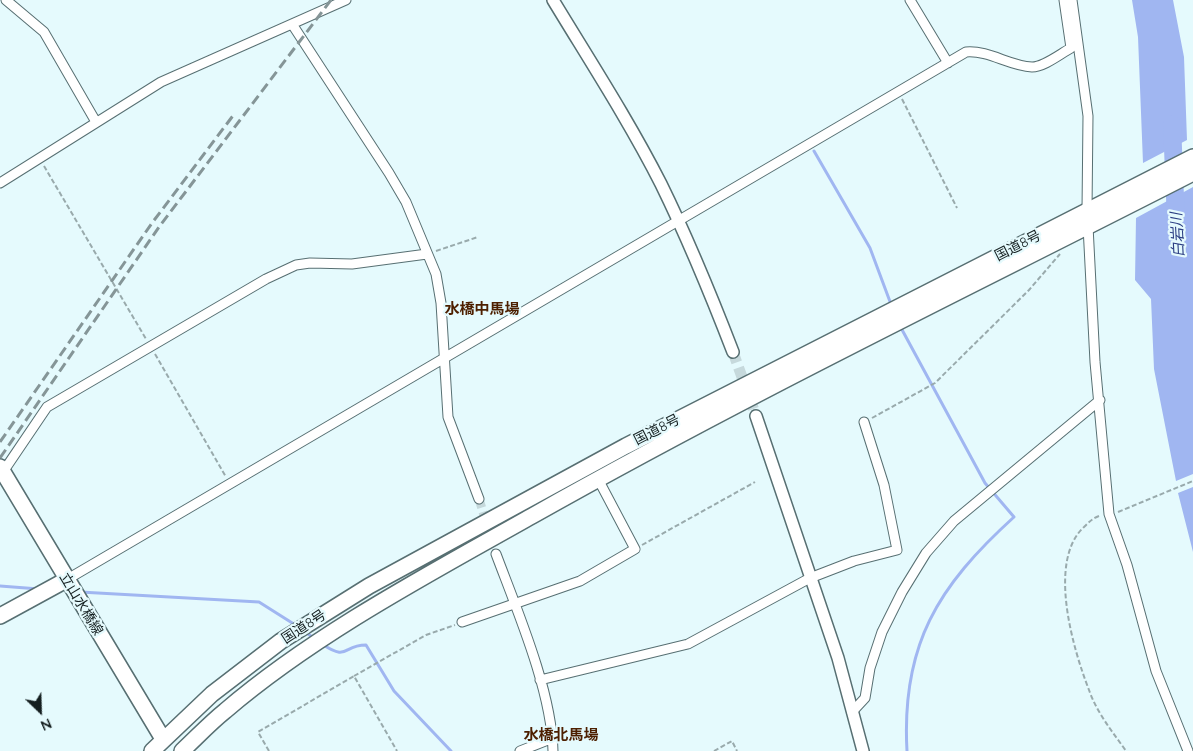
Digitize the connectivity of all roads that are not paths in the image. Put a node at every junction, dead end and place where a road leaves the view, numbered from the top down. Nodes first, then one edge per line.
1 (6, 0) edge
2 (346, 0) edge
3 (554, 0) edge
4 (910, 0) edge
5 (1064, 0) edge
6 (1072, 0) edge
7 (292, 24) junction
8 (948, 63) junction
9 (96, 122) junction
10 (1193, 157) edge
11 (1193, 173) edge
12 (0, 183) edge
13 (1092, 216) junction
14 (678, 220) junction
15 (427, 254) junction
16 (733, 352) tunnel mouth
17 (443, 359) junction
18 (1100, 400) junction
19 (756, 416) tunnel mouth
20 (864, 422) road end
21 (2, 470) edge
22 (598, 479) junction
23 (479, 499) tunnel mouth
24 (496, 554) tunnel mouth
25 (810, 578) junction
26 (66, 580) junction
27 (515, 604) junction
28 (0, 616) edge
29 (462, 622) road end
30 (540, 680) junction
31 (852, 712) junction
32 (553, 738) junction
33 (167, 745) edge
34 (152, 751) edge
35 (182, 751) edge
36 (520, 751) edge
37 (553, 751) edge
38 (863, 751) edge
39 (1188, 751) edge

1 - 9 street
2 - 7 street
3 - 14 street
4 - 8 street
5 - 8 street
6 - 13 street
7 - 9 street
7 - 15 street
8 - 14 street
9 - 12 street
10 - 13 main road, 国道8号
11 - 13 main road, 国道8号
13 - 18 street
13 - 22 main road, 国道8号
13 - 33 main road, 国道8号
14 - 16 street
14 - 17 street
15 - 17 street
15 - 21 street
17 - 23 street
17 - 26 street
18 - 31 street
18 - 39 street
19 - 25 street
20 - 25 street
21 - 26 main road, 立山水橋線
22 - 27 street
22 - 35 main road, 国道8号
24 - 27 street
25 - 30 street
25 - 31 street
26 - 28 main road
26 - 33 main road, 立山水橋線
27 - 29 street
27 - 30 street
30 - 32 street
31 - 38 street
32 - 36 street
32 - 37 street
33 - 34 main road, 国道8号

